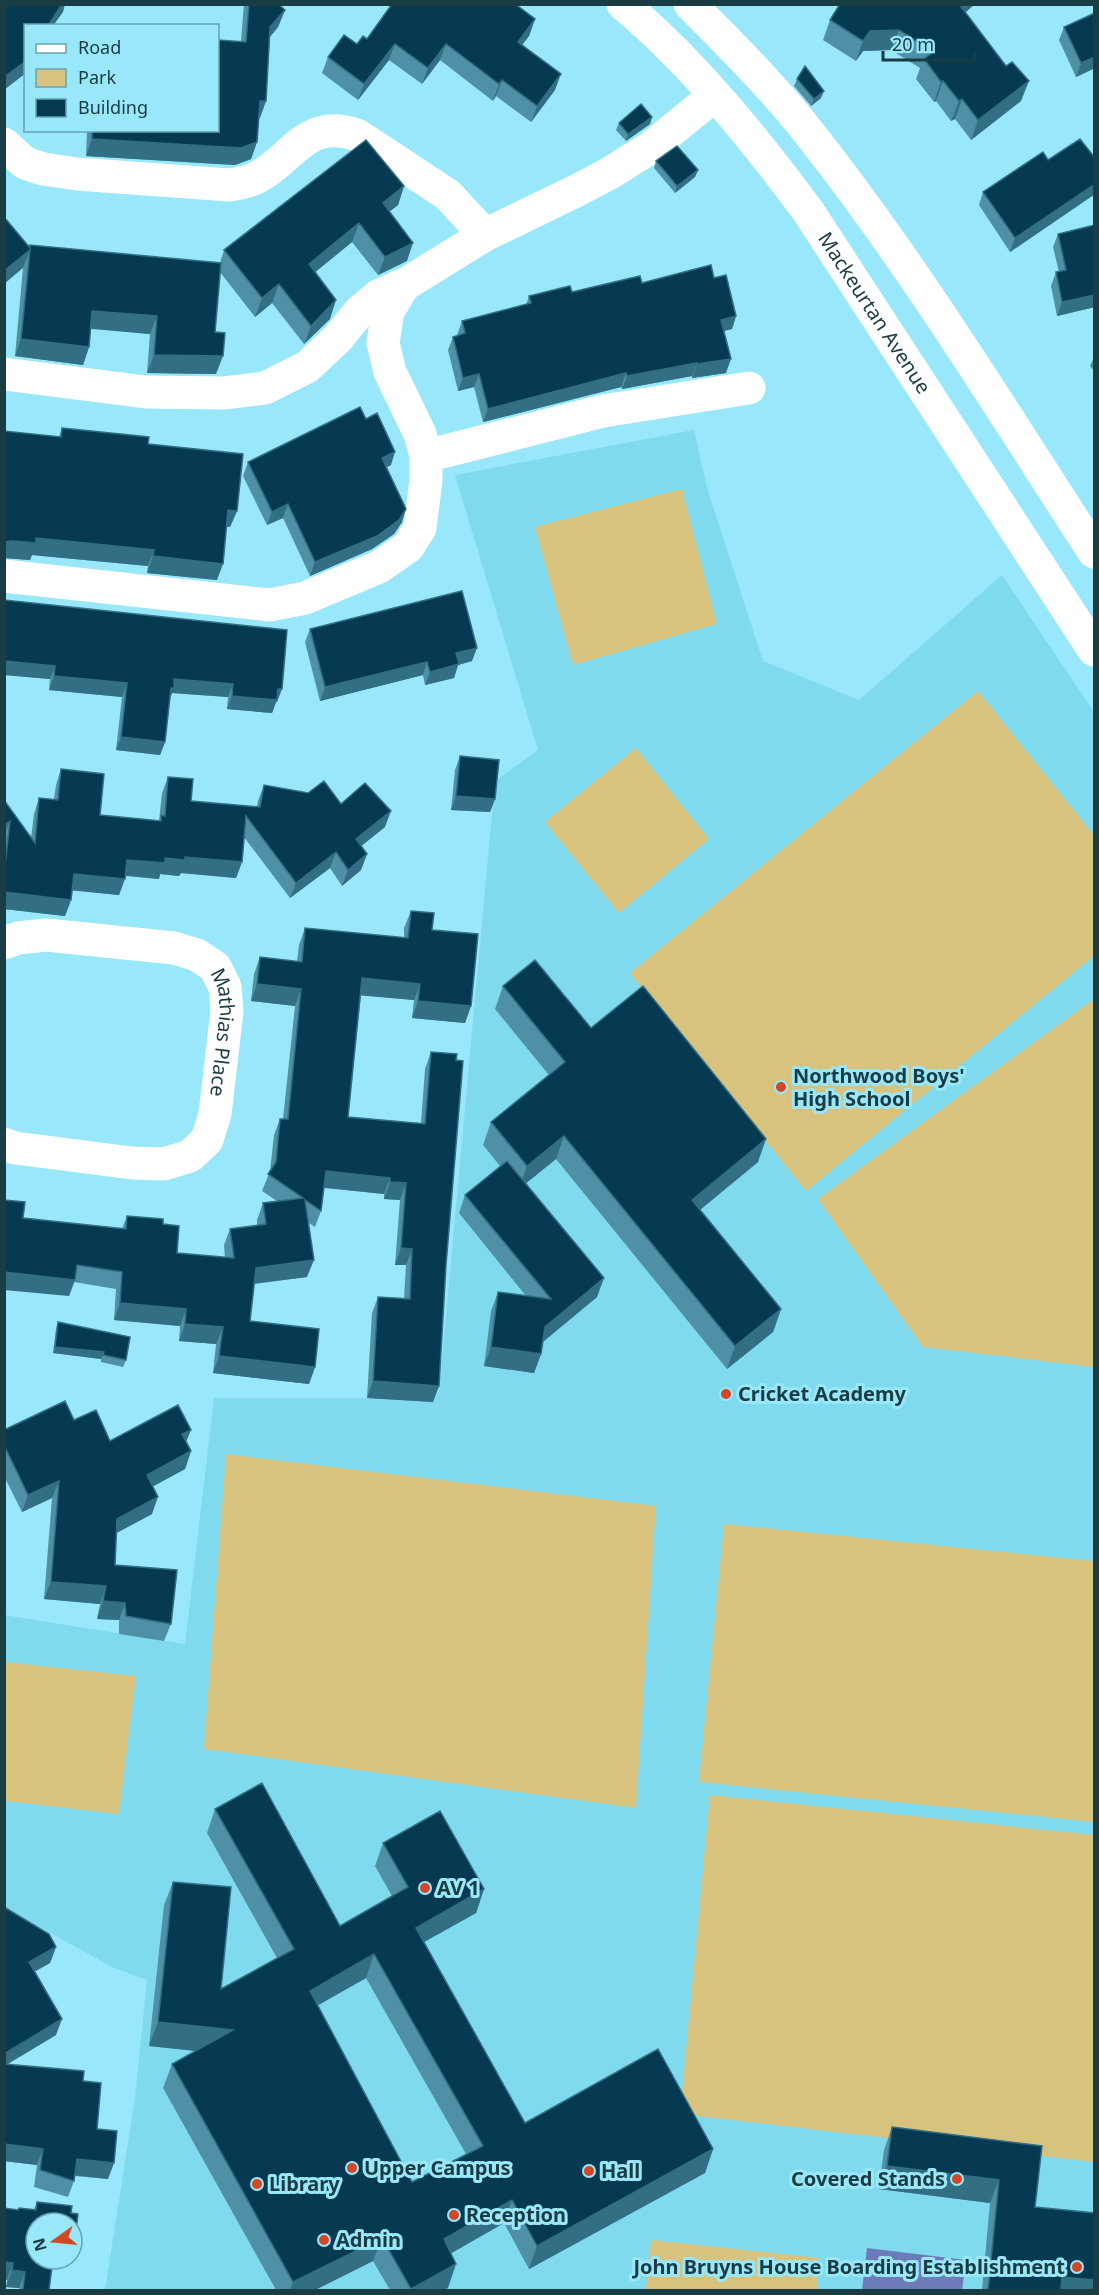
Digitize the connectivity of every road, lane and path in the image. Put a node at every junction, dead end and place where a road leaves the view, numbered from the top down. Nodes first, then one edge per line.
1 (623, 4) edge
2 (690, 4) edge
3 (715, 95) junction
4 (4, 144) edge
5 (485, 235) junction
6 (404, 285) junction
7 (4, 374) edge
8 (749, 388) dead end
9 (426, 456) junction
10 (1095, 552) edge
11 (4, 576) edge
12 (1095, 650) edge
13 (4, 944) edge
14 (4, 1144) edge

1 - 3 street, Mackeurtan Avenue
2 - 10 street
3 - 5 street
3 - 12 street, Mackeurtan Avenue
4 - 5 street
5 - 6 street
6 - 7 street
6 - 9 street
8 - 9 street
9 - 11 street
13 - 14 street, Mathias Place

